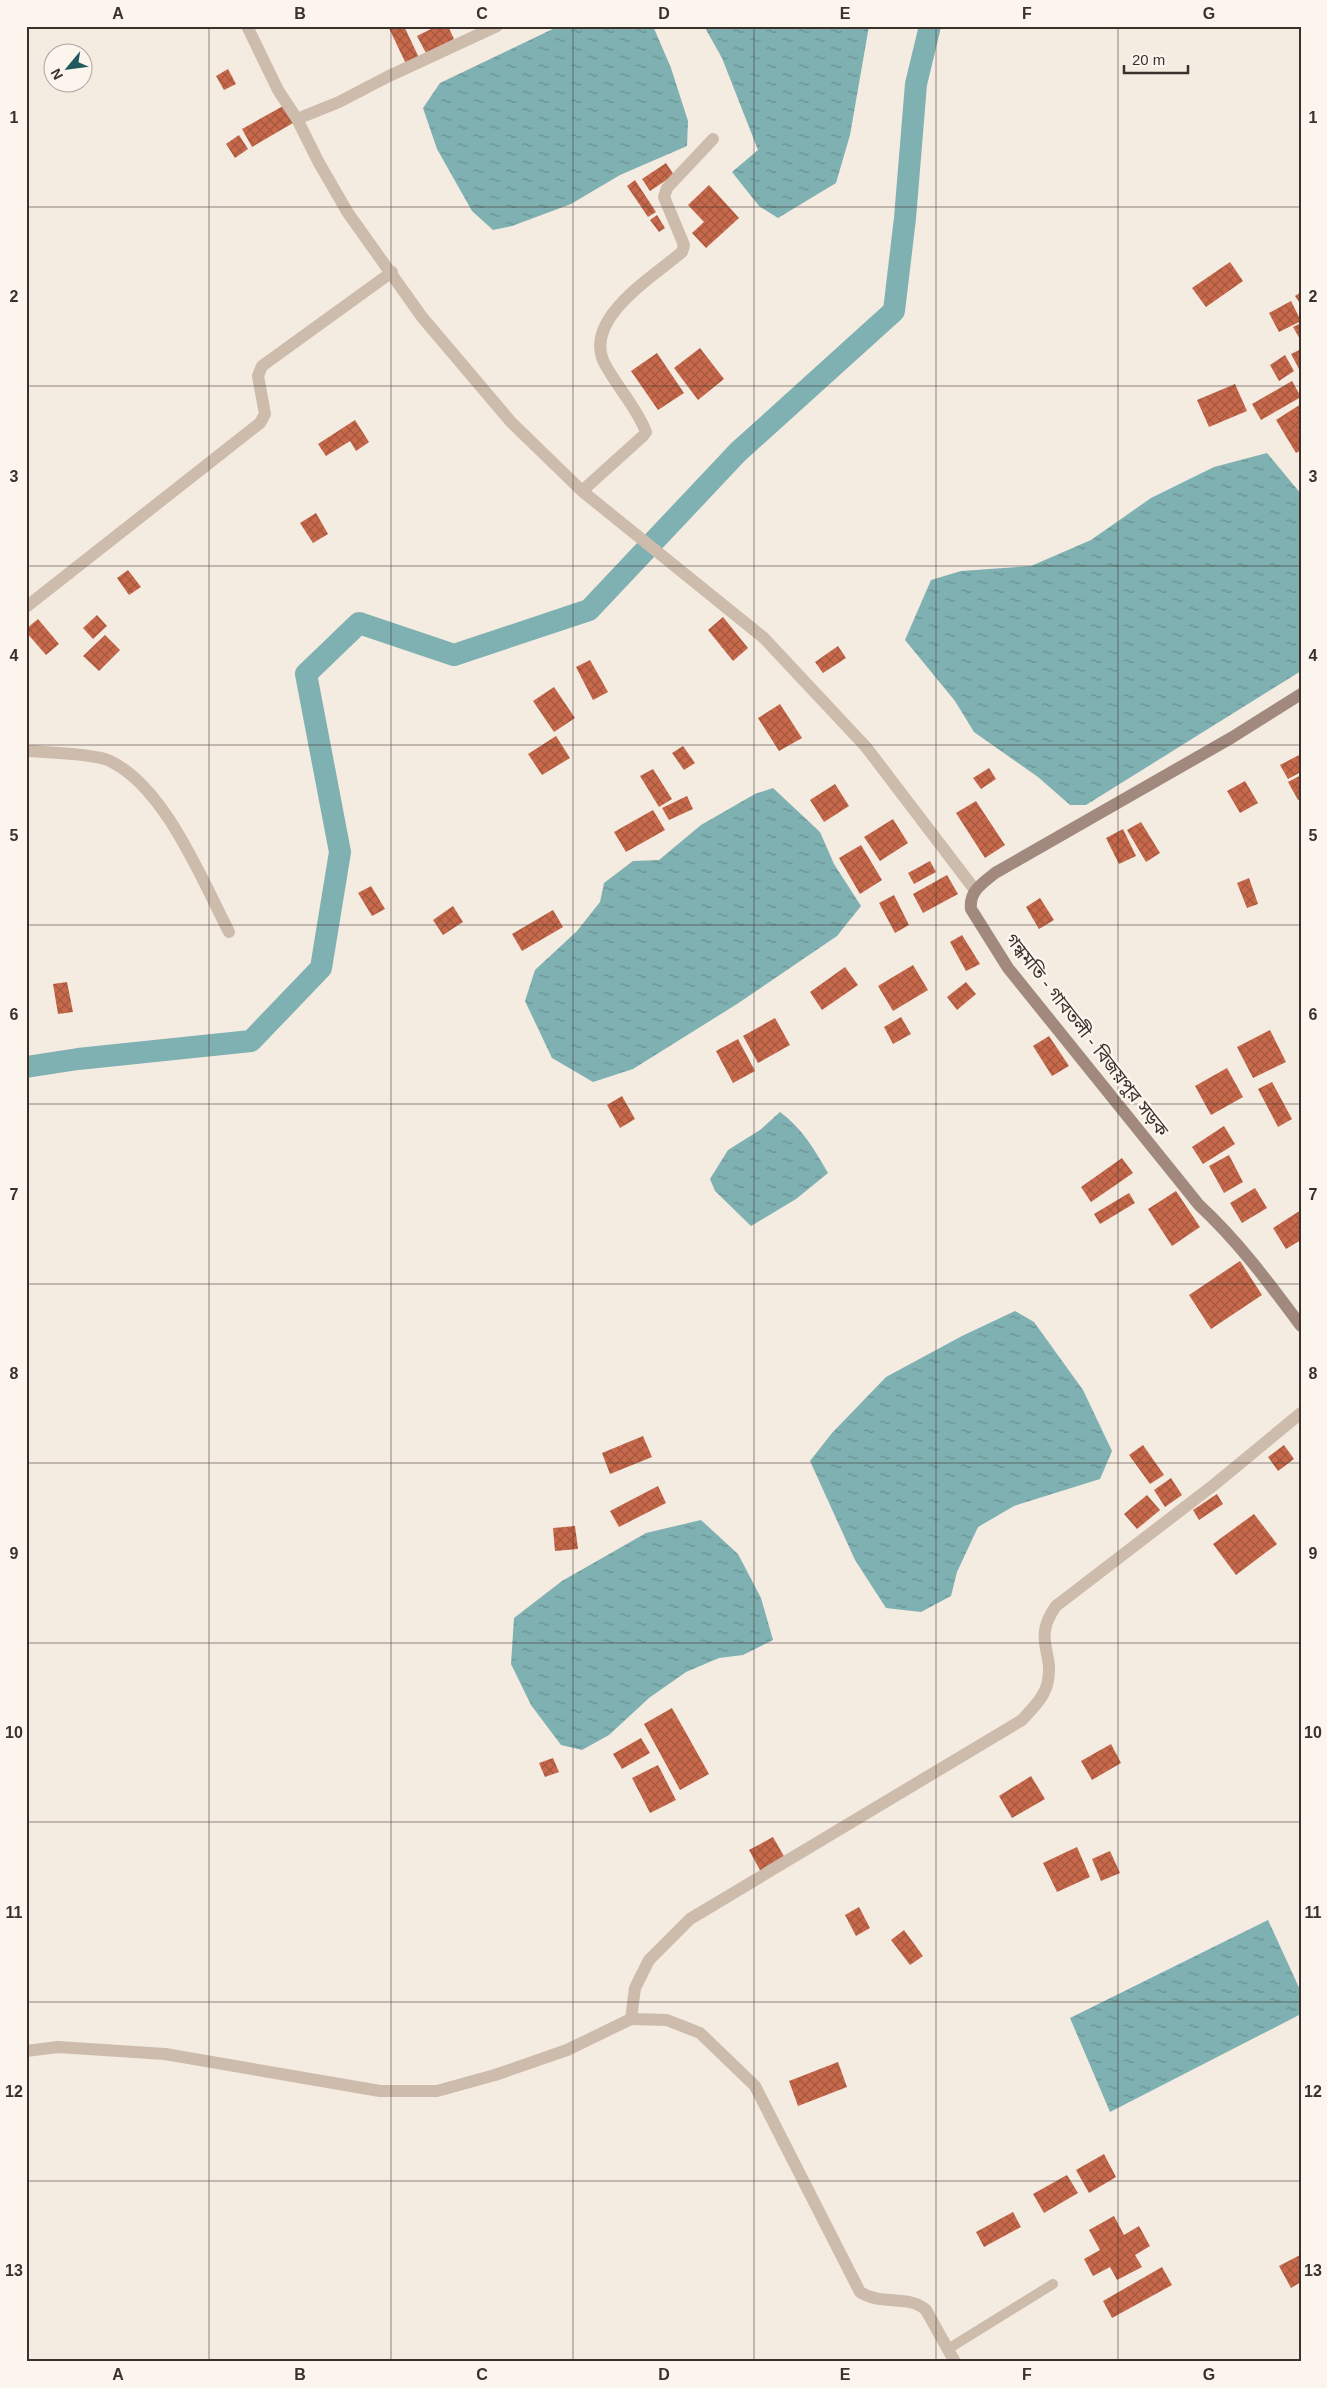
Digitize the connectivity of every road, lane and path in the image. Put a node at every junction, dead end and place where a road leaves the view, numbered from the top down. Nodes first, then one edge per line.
1 (248, 26) edge
2 (497, 26) edge
3 (297, 119) junction
4 (713, 139) dead end
5 (392, 272) junction
6 (582, 491) junction
7 (26, 607) edge
8 (1301, 694) edge
9 (26, 751) edge
10 (975, 890) junction
11 (229, 932) dead end
12 (1301, 1326) edge
13 (1301, 1414) edge
14 (630, 2019) junction
15 (26, 2051) edge
16 (1053, 2284) dead end
17 (948, 2349) junction
18 (955, 2362) edge

1 - 3 street
2 - 3 street
3 - 5 street
4 - 6 street
5 - 6 street
5 - 7 street
6 - 10 street
8 - 10 main road
9 - 11 street
10 - 12 main road, গন্ধমতি - গাবতলী - বিজয়পুর সড়ক
13 - 14 street
14 - 15 street
14 - 17 street
16 - 17 lane
17 - 18 street

